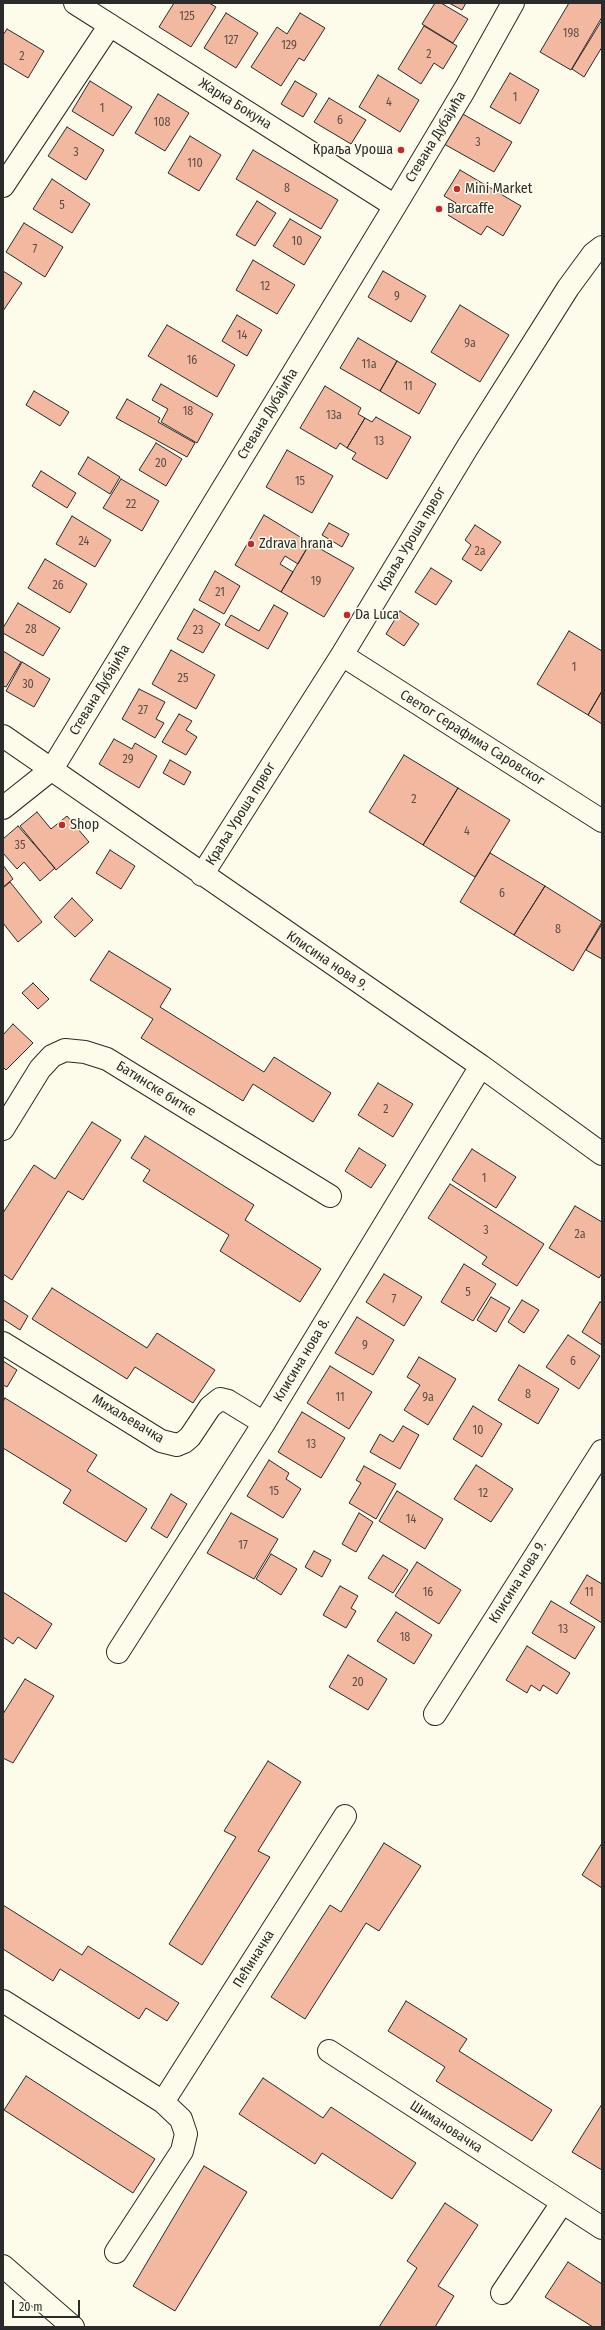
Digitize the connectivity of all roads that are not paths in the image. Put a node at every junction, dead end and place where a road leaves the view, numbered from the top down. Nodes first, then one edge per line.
1 (75, 3) edge
2 (513, 3) edge
3 (110, 25) junction
4 (3, 186) edge
5 (394, 206) junction
6 (602, 247) edge
7 (342, 655) junction
8 (3, 736) edge
9 (52, 769) junction
10 (3, 808) edge
11 (602, 821) edge
12 (202, 875) junction
13 (481, 1066) junction
14 (3, 1129) edge
15 (602, 1154) edge
16 (330, 1196) dead end
17 (3, 1343) edge
18 (264, 1423) junction
19 (602, 1451) edge
20 (118, 1652) dead end
21 (435, 1714) dead end
22 (344, 1816) dead end
23 (3, 2001) edge
24 (330, 2051) dead end
25 (163, 2102) junction
26 (562, 2203) junction
27 (602, 2228) edge
28 (116, 2252) dead end
29 (3, 2266) edge
30 (502, 2293) dead end
31 (73, 2327) edge

1 - 3 street, Жарка Бокуна
2 - 5 street, Стевана Дубајића
3 - 4 street
3 - 5 street, Жарка Бокуна
5 - 9 street, Стевана Дубајића
6 - 7 street, Краља Уроша првог
7 - 11 street, Светог Серафима Саровског
7 - 12 street, Краља Уроша првог
8 - 9 street, Клисина нова 9.
9 - 10 street, Стевана Дубајића
9 - 12 street, Клисина нова 9.
12 - 13 street, Клисина нова 9.
13 - 15 street, Клисина нова 9.
13 - 18 street, Клисина нова 8.
14 - 16 street, Батинске битке
17 - 18 street, Михаљевачка
18 - 20 street, Клисина нова 8.
19 - 21 street, Клисина нова 9.
22 - 25 street, Пећиначка
23 - 25 street
24 - 26 street, Шимановачка
25 - 28 street
26 - 27 street, Шимановачка
26 - 30 street
29 - 31 street

